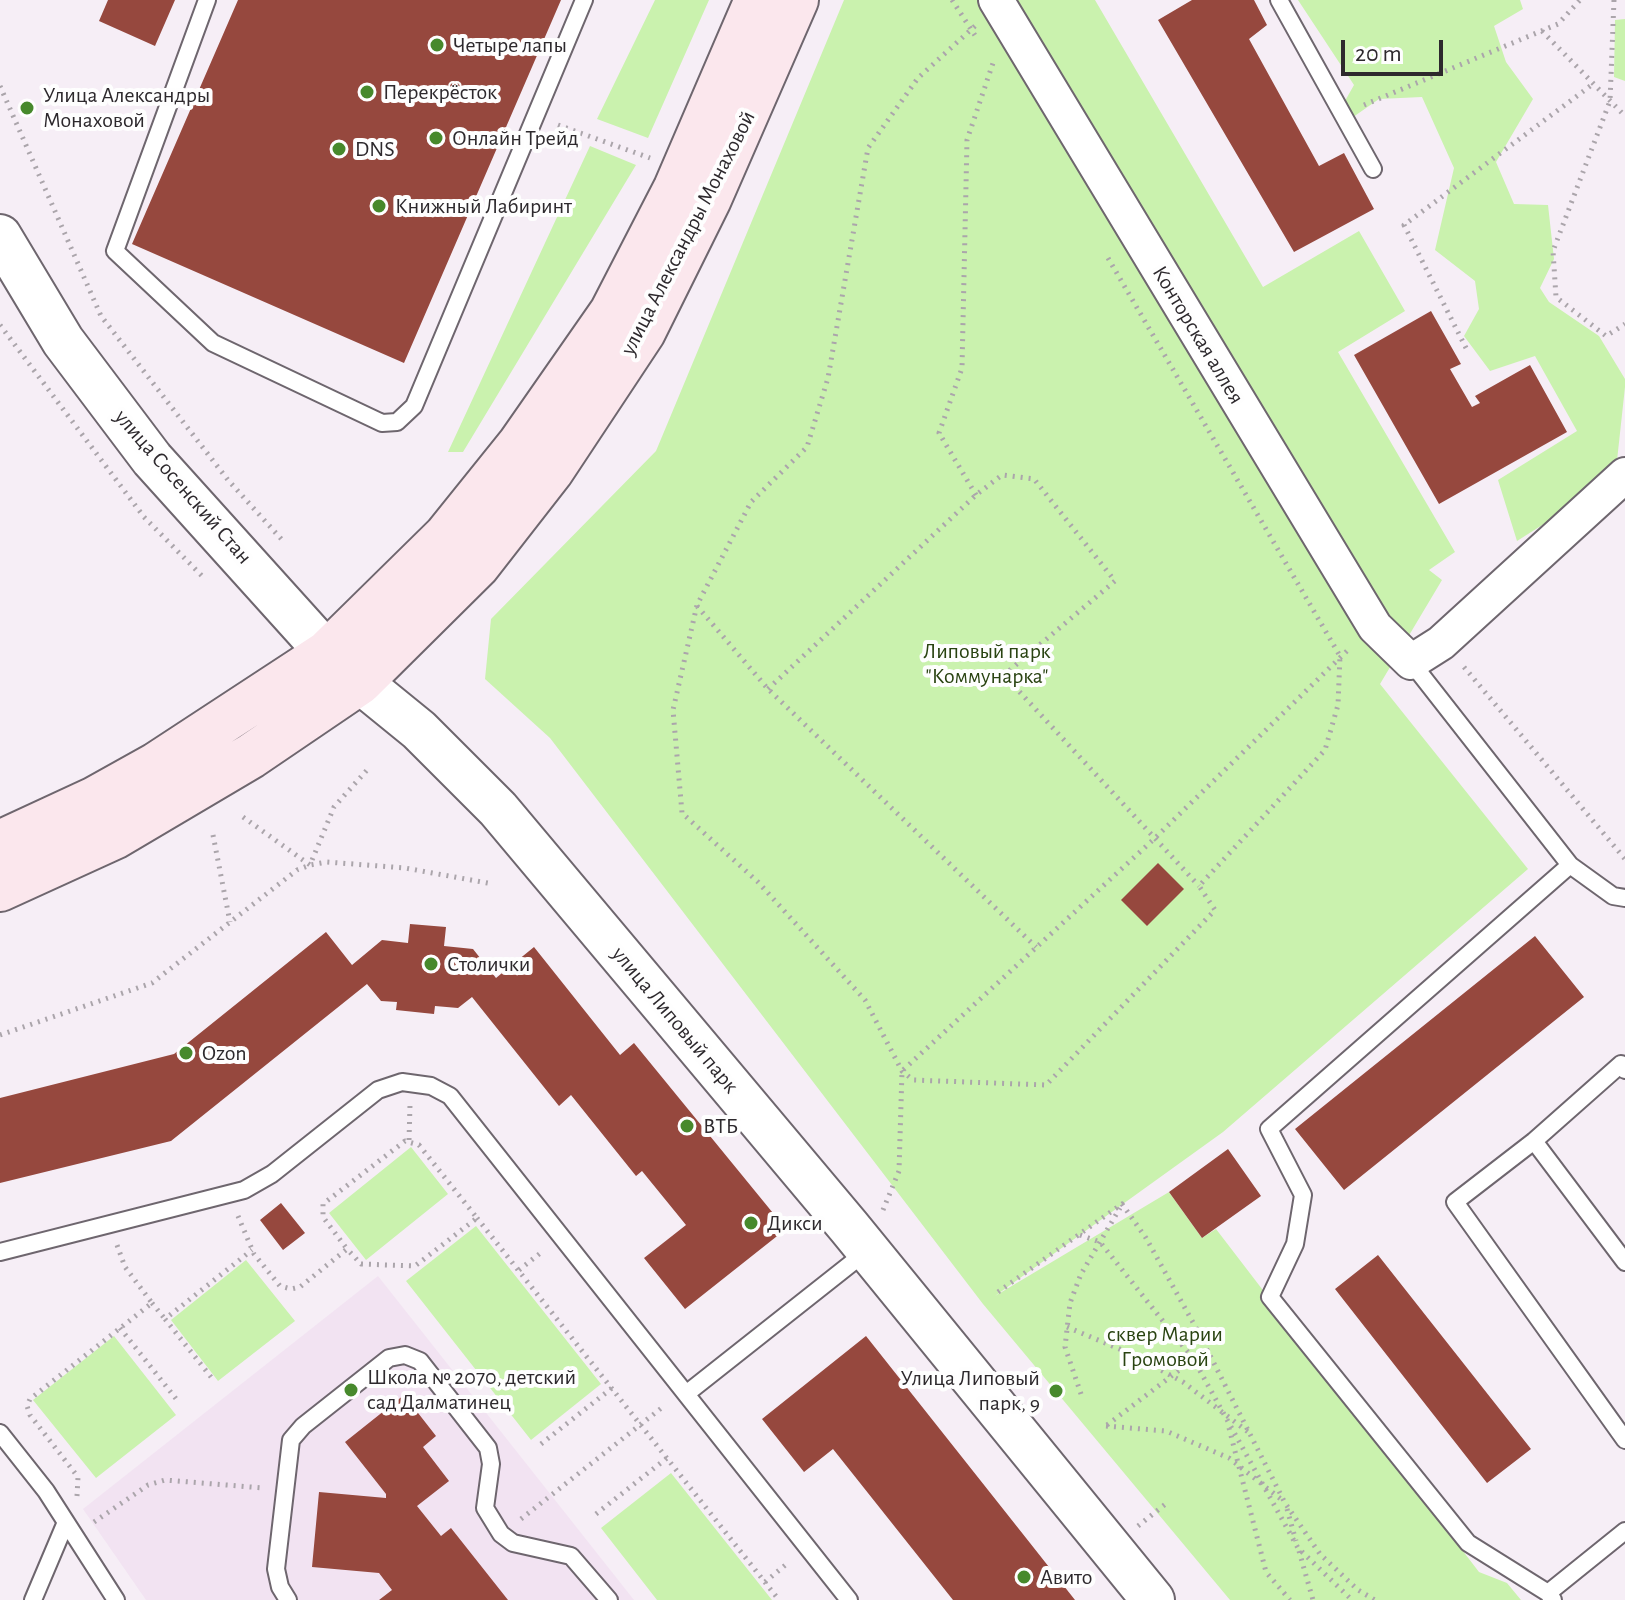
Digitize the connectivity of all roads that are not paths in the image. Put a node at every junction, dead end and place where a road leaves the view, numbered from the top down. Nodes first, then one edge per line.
1 (207, 0) edge
2 (584, 0) edge
3 (757, 0) edge
4 (796, 0) edge
5 (996, 0) edge
6 (1279, 0) edge
7 (1373, 169) dead end
8 (0, 236) edge
9 (1625, 475) edge
10 (327, 653) junction
11 (1411, 662) junction
12 (360, 682) junction
13 (0, 843) edge
14 (1570, 865) junction
15 (0, 889) edge
16 (1625, 898) edge
17 (1625, 1070) edge
18 (1534, 1141) junction
19 (868, 1250) junction
20 (0, 1252) edge
21 (1625, 1262) edge
22 (685, 1392) junction
23 (0, 1433) edge
24 (1625, 1440) edge
25 (66, 1522) junction
26 (1625, 1531) edge
27 (1550, 1596) edge
28 (33, 1600) edge
29 (116, 1600) edge
30 (288, 1600) edge
31 (609, 1600) edge
32 (849, 1600) edge
33 (1153, 1600) edge

1 - 2 lane
3 - 10 main road, улица Александры Монаховой
4 - 12 main road, улица Александры Монаховой
5 - 11 street, Конторская аллея
6 - 7 lane
8 - 10 street, улица Сосенский Стан
9 - 11 street
10 - 12 street, улица Сосенский Стан
10 - 13 main road, улица Александры Монаховой
11 - 14 lane
12 - 15 main road, улица Александры Монаховой
12 - 19 street, улица Липовый парк
14 - 16 lane
14 - 27 lane
17 - 18 lane
18 - 21 lane
18 - 24 lane
19 - 22 lane
19 - 33 street, улица Липовый парк
20 - 22 lane
22 - 32 lane
23 - 25 lane
25 - 28 lane
25 - 29 lane
26 - 27 lane
30 - 31 lane

